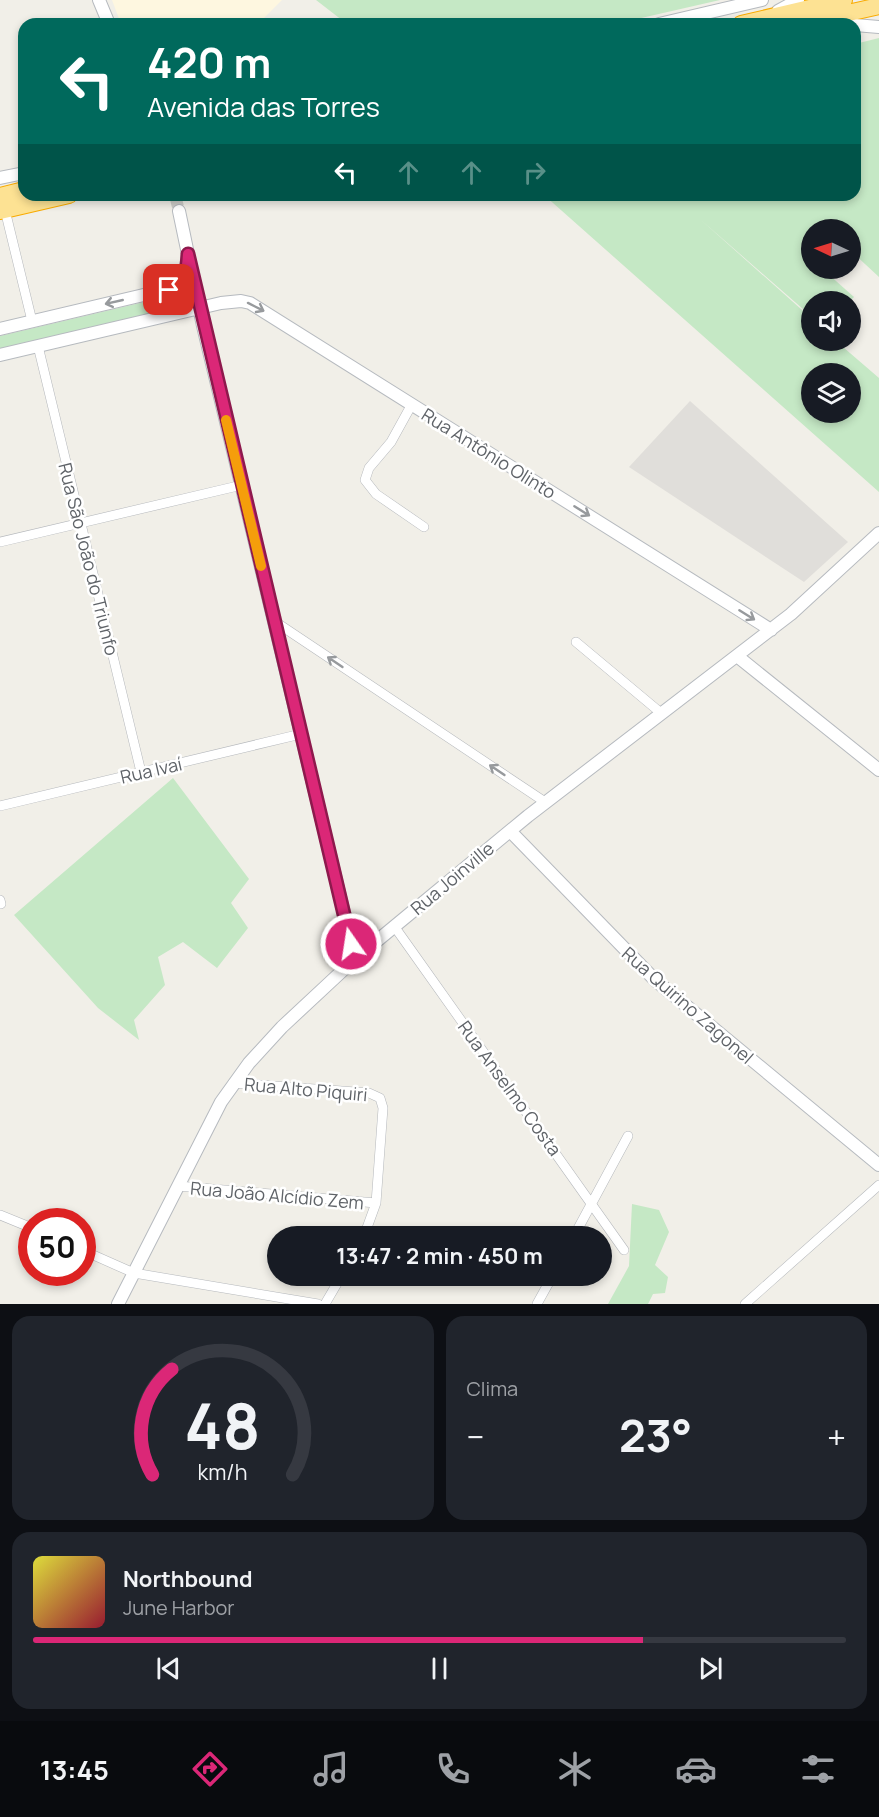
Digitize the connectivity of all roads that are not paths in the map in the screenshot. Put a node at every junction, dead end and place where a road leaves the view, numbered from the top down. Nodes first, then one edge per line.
1 (99, 0) edge
2 (762, 0) edge
3 (798, 0) edge
4 (844, 0) edge
5 (879, 6) edge
6 (106, 18) edge
7 (685, 18) edge
8 (764, 18) edge
9 (766, 18) edge
10 (824, 18) edge
11 (861, 26) edge
12 (879, 27) edge
13 (18, 174) edge
14 (0, 178) edge
15 (18, 194) edge
16 (32, 201) edge
17 (2, 206) edge
18 (179, 211) tunnel mouth
19 (188, 254) junction
20 (200, 308) junction
21 (32, 321) junction
22 (0, 329) edge
23 (38, 346) junction
24 (0, 355) edge
25 (412, 404) junction
26 (242, 485) junction
27 (81, 523) junction
28 (424, 527) dead end
29 (879, 533) edge
30 (0, 542) edge
31 (274, 621) junction
32 (771, 630) junction
33 (576, 642) dead end
34 (737, 656) junction
35 (661, 713) junction
36 (301, 734) junction
37 (879, 770) edge
38 (141, 772) junction
39 (545, 802) junction
40 (0, 806) edge
41 (510, 831) junction
42 (394, 926) junction
43 (355, 959) junction
44 (233, 1083) junction
45 (628, 1136) dead end
46 (879, 1165) edge
47 (879, 1185) edge
48 (178, 1186) junction
49 (376, 1203) junction
50 (592, 1203) junction
51 (0, 1215) edge
52 (18, 1222) edge
53 (368, 1226) edge
54 (579, 1226) edge
55 (624, 1250) dead end
56 (96, 1256) edge
57 (134, 1273) junction
58 (336, 1286) edge
59 (547, 1286) edge
60 (118, 1304) edge
61 (318, 1304) edge
62 (325, 1304) edge
63 (537, 1304) edge
64 (745, 1304) edge

1 - 6 main road
2 - 7 main road
3 - 8 main road
4 - 9 highway
5 - 10 highway
11 - 12 main road
13 - 14 main road
15 - 17 highway
16 - 17 highway
17 - 21 street
18 - 19 main road
19 - 20 main road
19 -> 21 main road
20 - 23 main road, Rua Antônio Olinto
20 -> 25 main road, Rua Antônio Olinto
20 - 26 main road
21 - 22 main road
23 - 24 main road, Rua Antônio Olinto
23 - 27 street, Rua São João do Triunfo
25 - 28 street
25 -> 32 main road, Rua Antônio Olinto
26 - 27 street
26 - 31 main road
27 - 30 street
27 - 38 street, Rua São João do Triunfo
29 - 32 main road, Rua Joinville
31 - 36 main road
39 -> 31 street
32 - 34 main road, Rua Joinville
33 - 35 street
34 - 35 main road, Rua Joinville
34 - 37 main road
35 - 39 main road, Rua Joinville
36 - 38 street, Rua Ivaí
36 - 43 main road
38 - 40 street, Rua Ivaí
39 - 41 main road, Rua Joinville
41 - 42 main road, Rua Joinville
41 - 46 main road, Rua Quirino Zagonel
42 - 43 main road, Rua Joinville
42 - 50 street, Rua Anselmo Costa
43 - 44 main road, Rua Joinville
44 - 48 main road, Rua Joinville
44 - 49 street, Rua Alto Piquiri
45 - 50 street
47 - 64 street
48 - 49 street, Rua João Alcídio Zem
48 - 57 main road, Rua Joinville
49 - 53 street, Rua Alto Piquiri
50 - 54 street
50 - 55 street, Rua Anselmo Costa
51 - 52 street
56 - 57 street
57 - 60 main road, Rua Joinville
57 - 61 street
58 - 62 street
59 - 63 street

